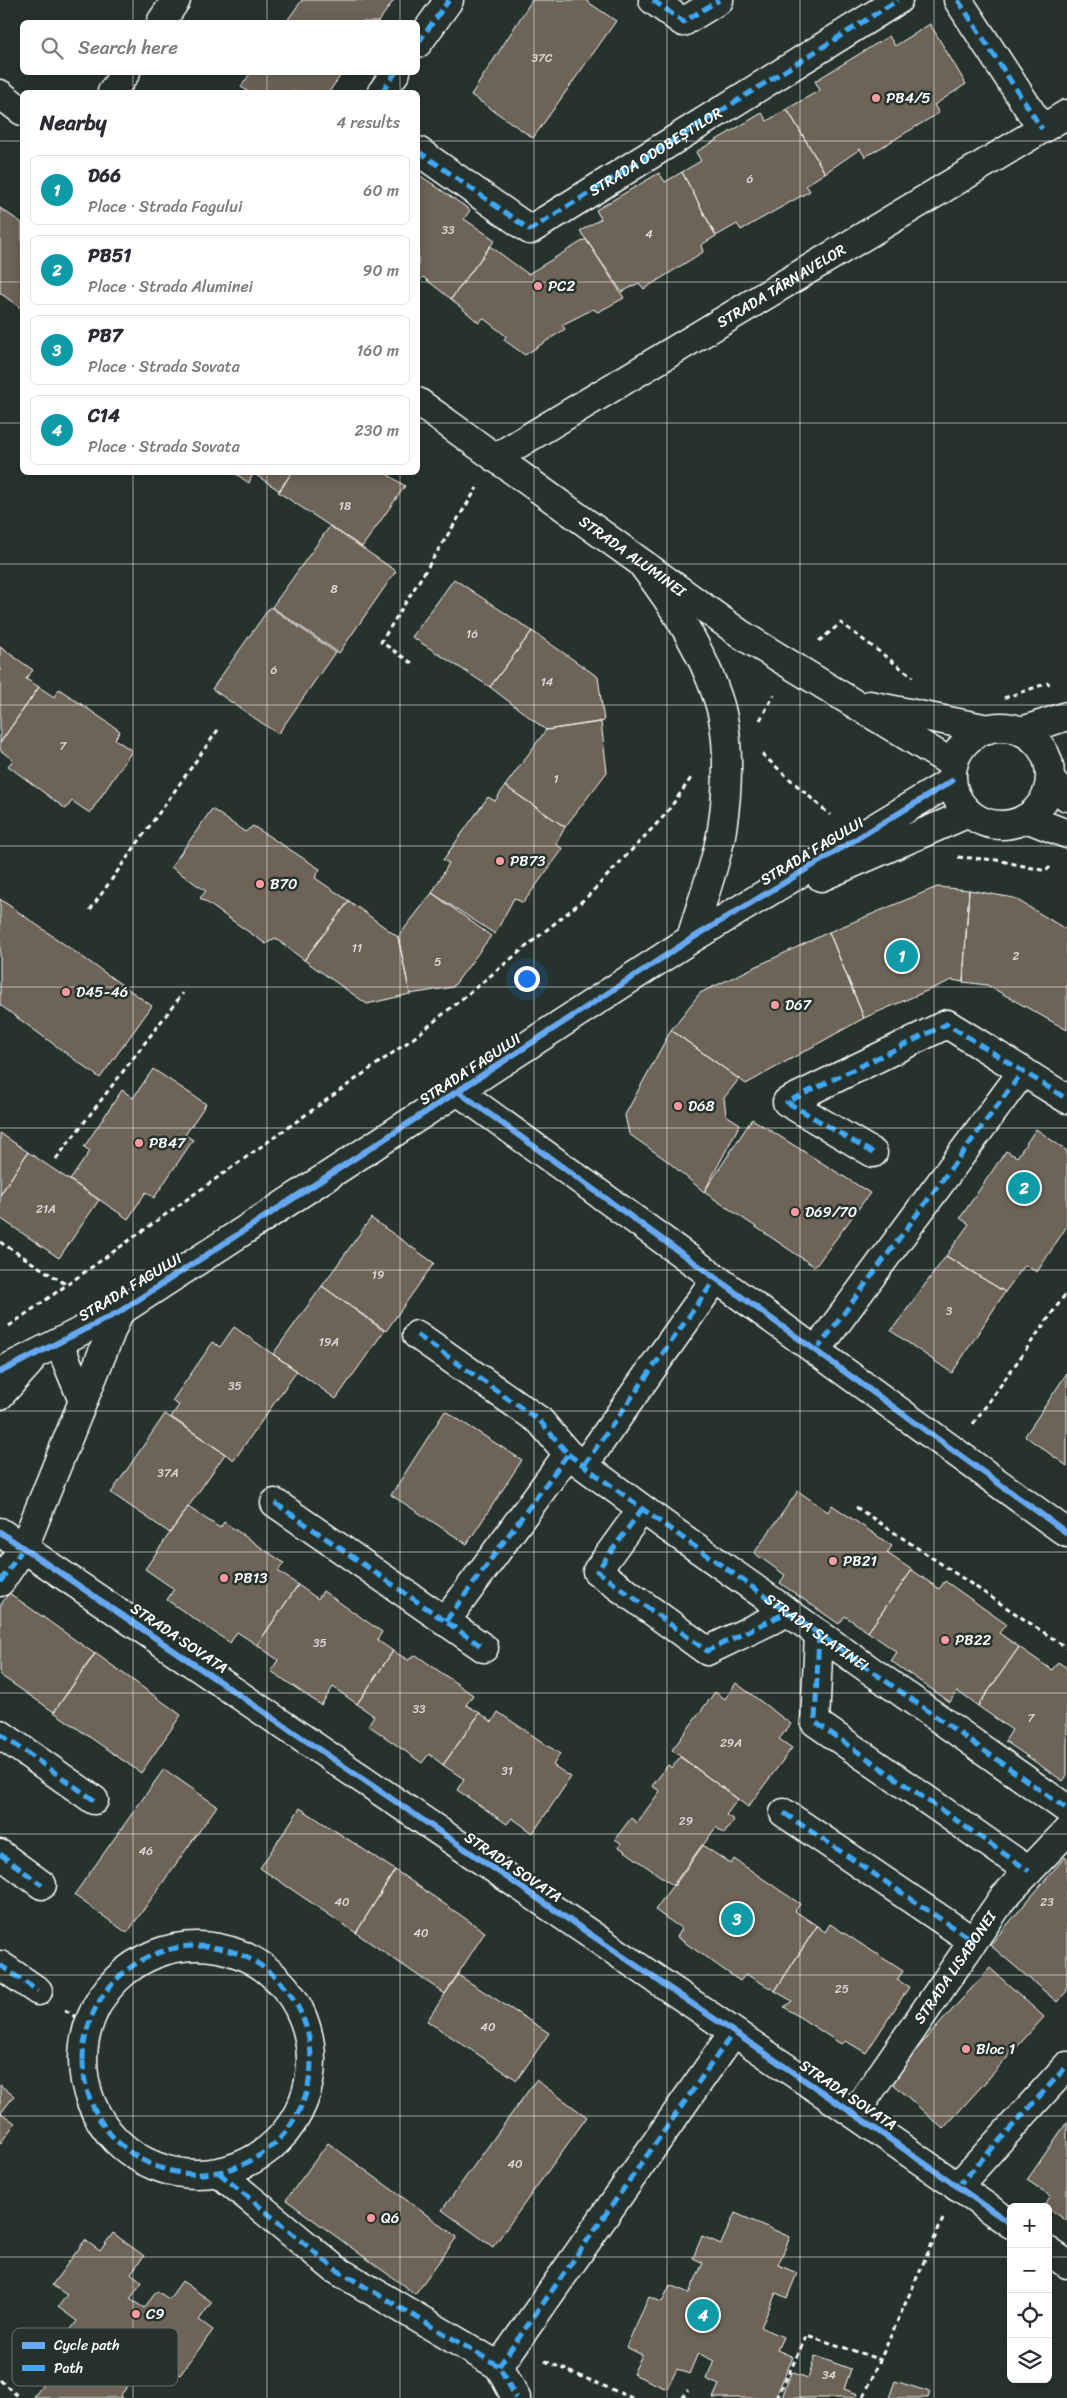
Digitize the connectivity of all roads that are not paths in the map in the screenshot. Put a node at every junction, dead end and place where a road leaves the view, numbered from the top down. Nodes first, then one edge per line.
1 (176, 0) edge
2 (449, 0) edge
3 (653, 0) edge
4 (719, 0) edge
5 (898, 0) edge
6 (958, 0) edge
7 (162, 20) edge
8 (420, 40) edge
9 (124, 75) edge
10 (394, 75) edge
11 (113, 90) edge
12 (383, 90) edge
13 (0, 94) edge
14 (20, 109) edge
15 (1067, 114) edge
16 (1042, 129) junction
17 (420, 152) edge
18 (420, 403) edge
19 (495, 458) junction
20 (642, 564) junction
21 (852, 702) junction
22 (1067, 716) edge
23 (988, 728) junction
24 (1022, 731) junction
25 (952, 772) junction
26 (1059, 776) edge
27 (969, 813) junction
28 (1026, 818) junction
29 (1067, 834) edge
30 (727, 916) junction
31 (691, 939) junction
32 (1022, 1071) junction
33 (459, 1092) junction
34 (1067, 1099) edge
35 (873, 1153) dead end
36 (716, 1278) junction
37 (119, 1312) junction
38 (417, 1334) dead end
39 (48, 1349) junction
40 (816, 1351) junction
41 (0, 1372) edge
42 (0, 1395) edge
43 (83, 1401) junction
44 (576, 1459) junction
45 (275, 1503) dead end
46 (642, 1508) junction
47 (0, 1532) edge
48 (1067, 1533) edge
49 (24, 1547) junction
50 (0, 1582) edge
51 (788, 1612) junction
52 (445, 1622) junction
53 (819, 1634) junction
54 (484, 1648) dead end
55 (0, 1734) edge
56 (94, 1800) dead end
57 (1067, 1809) edge
58 (784, 1813) dead end
59 (1067, 1831) edge
60 (0, 1854) edge
61 (1029, 1871) junction
62 (42, 1885) dead end
63 (973, 1941) junction
64 (0, 1965) edge
65 (38, 1991) dead end
66 (733, 2032) junction
67 (1067, 2066) edge
68 (854, 2114) junction
69 (219, 2174) junction
70 (957, 2187) junction
71 (1007, 2221) edge
72 (1052, 2254) edge
73 (1067, 2264) edge
74 (506, 2357) junction
75 (516, 2398) edge

1 - 7 street
2 - 8 street
3 - 4 street
5 - 17 street, STRADA ODOBEȘTILOR
6 - 16 street
9 - 11 street
10 - 12 street
13 - 14 street
15 - 16 street, STRADA TÂRNAVELOR
16 - 19 street, STRADA TÂRNAVELOR
18 - 19 street, STRADA ALUMINEI
19 - 20 street, STRADA ALUMINEI
20 - 21 street, STRADA ALUMINEI
20 - 31 street
21 - 23 street, STRADA ALUMINEI
21 - 25 street, STRADA ALUMINEI
22 - 24 street
23 - 24 street
23 - 25 street, STRADA FAGULUI
24 - 26 street
25 - 27 street
25 - 30 street, STRADA FAGULUI
26 - 28 street
27 - 28 street
27 - 30 street, STRADA FAGULUI
28 - 29 street
30 - 31 street, STRADA FAGULUI
31 - 33 street, STRADA FAGULUI
32 - 34 street
32 - 35 street
32 - 40 street
33 - 36 street
33 - 37 street, STRADA FAGULUI
36 - 40 street
36 - 44 street
37 - 39 street, STRADA FAGULUI
37 - 43 street
38 - 44 street, STRADA SLATINEI
39 - 41 street, STRADA FAGULUI
39 - 42 street, STRADA FAGULUI
39 - 43 street
40 - 48 street
43 - 49 street
44 - 46 street, STRADA SLATINEI
44 - 52 street
45 - 52 street
46 - 51 street, STRADA SLATINEI
46 - 51 street
47 - 49 street, STRADA SOVATA
49 - 50 street
49 - 66 street, STRADA SOVATA
51 - 53 street, STRADA SLATINEI
52 - 54 street
53 - 57 street, STRADA SLATINEI
53 - 61 street
55 - 56 street
58 - 63 street
59 - 61 street, STRADA LISABONEI
60 - 62 street
61 - 63 street, STRADA LISABONEI
63 - 68 street, STRADA LISABONEI
64 - 65 street
66 - 68 street, STRADA SOVATA
66 - 74 street
67 - 70 street
68 - 70 street, STRADA SOVATA
69 - 69 street
69 - 74 street
70 - 71 street, STRADA SOVATA
72 - 73 street
74 - 75 street

